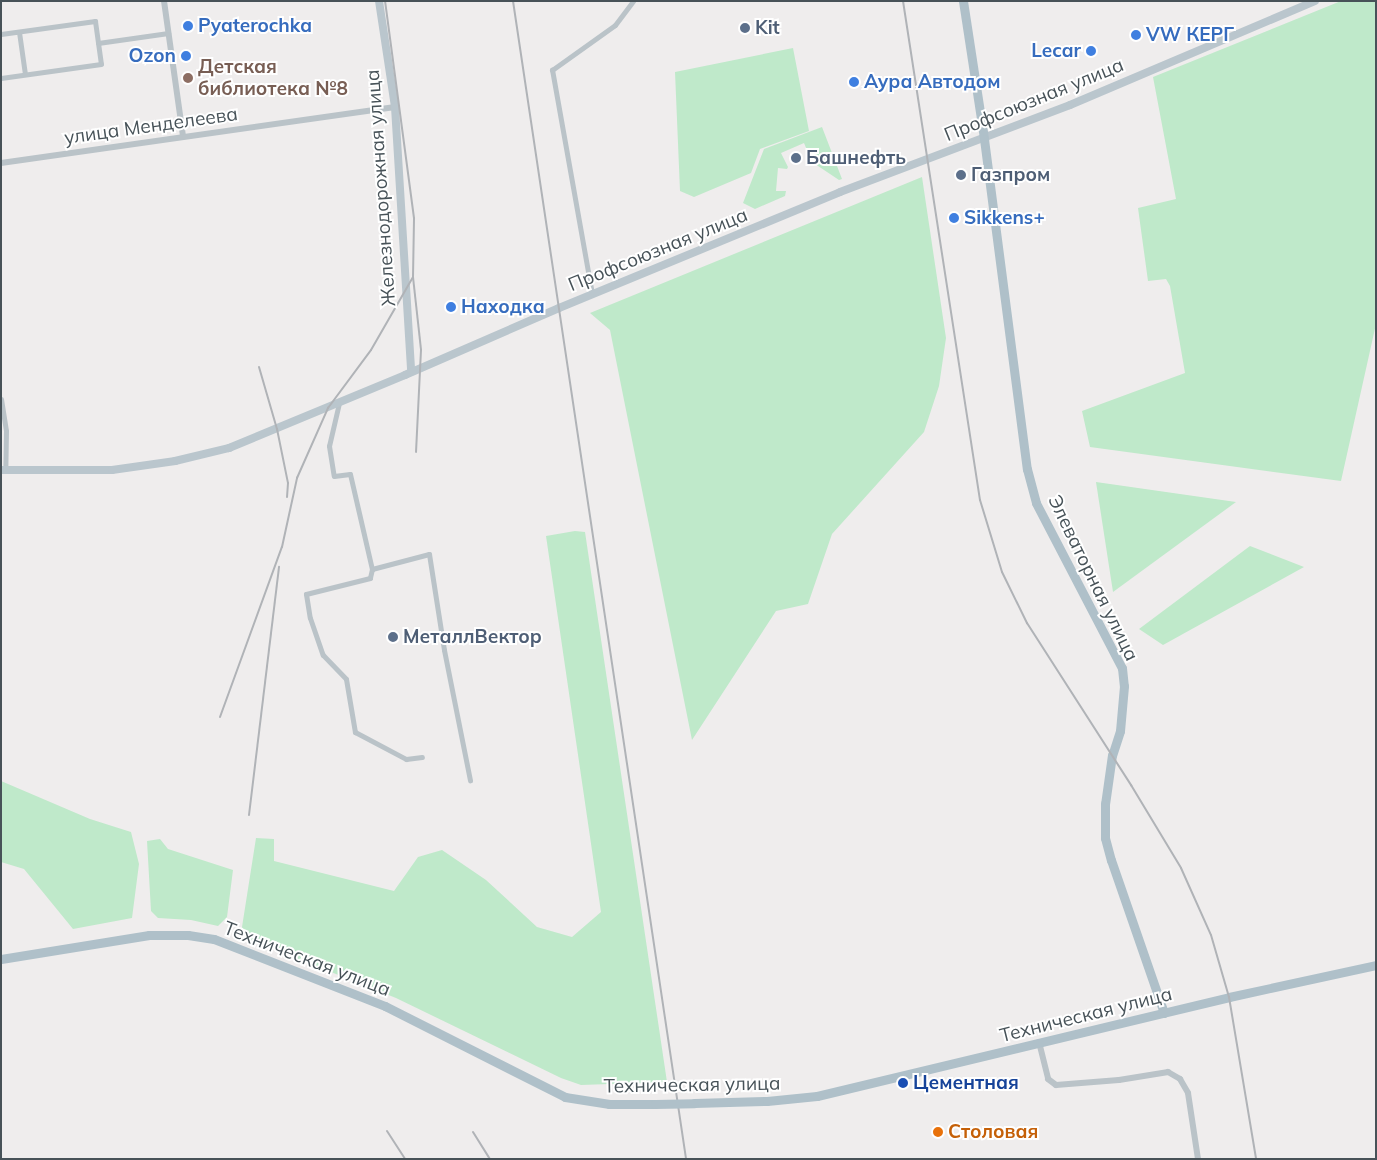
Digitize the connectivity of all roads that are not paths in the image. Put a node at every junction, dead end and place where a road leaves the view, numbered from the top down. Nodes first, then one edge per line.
1 (164, 1) edge
2 (379, 1) edge
3 (633, 1) edge
4 (963, 1) edge
5 (1315, 1) edge
6 (19, 32) junction
7 (168, 33) junction
8 (1, 34) edge
9 (98, 43) junction
10 (25, 74) junction
11 (1, 78) edge
12 (395, 107) junction
13 (183, 137) junction
14 (984, 139) junction
15 (1, 162) edge
16 (592, 294) junction
17 (411, 372) junction
18 (1, 399) edge
19 (339, 403) junction
20 (3, 470) edge
21 (372, 569) junction
22 (422, 757) dead end
23 (470, 780) dead end
24 (1, 958) edge
25 (1376, 965) edge
26 (1164, 1012) junction
27 (1040, 1042) junction
28 (1198, 1159) edge

1 - 7 street
2 - 12 main road, Железнодорожная улица
3 - 16 street
4 - 14 main road, Элеваторная улица
5 - 14 main road, Профсоюзная улица
6 - 8 street
6 - 9 street
6 - 10 street
7 - 9 street
7 - 13 street
9 - 10 street
10 - 11 street
12 - 13 street, улица Менделеева
12 - 17 main road, Железнодорожная улица
13 - 15 street, улица Менделеева
14 - 16 main road, Профсоюзная улица
14 - 26 main road, Элеваторная улица
16 - 17 main road, Профсоюзная улица
17 - 19 main road, Профсоюзная улица
18 - 20 street
19 - 20 main road, Профсоюзная улица
19 - 21 street
21 - 22 street
21 - 23 street
24 - 27 main road, Техническая улица, bridge
25 - 26 main road, Техническая улица
26 - 27 main road, Техническая улица
27 - 28 street

